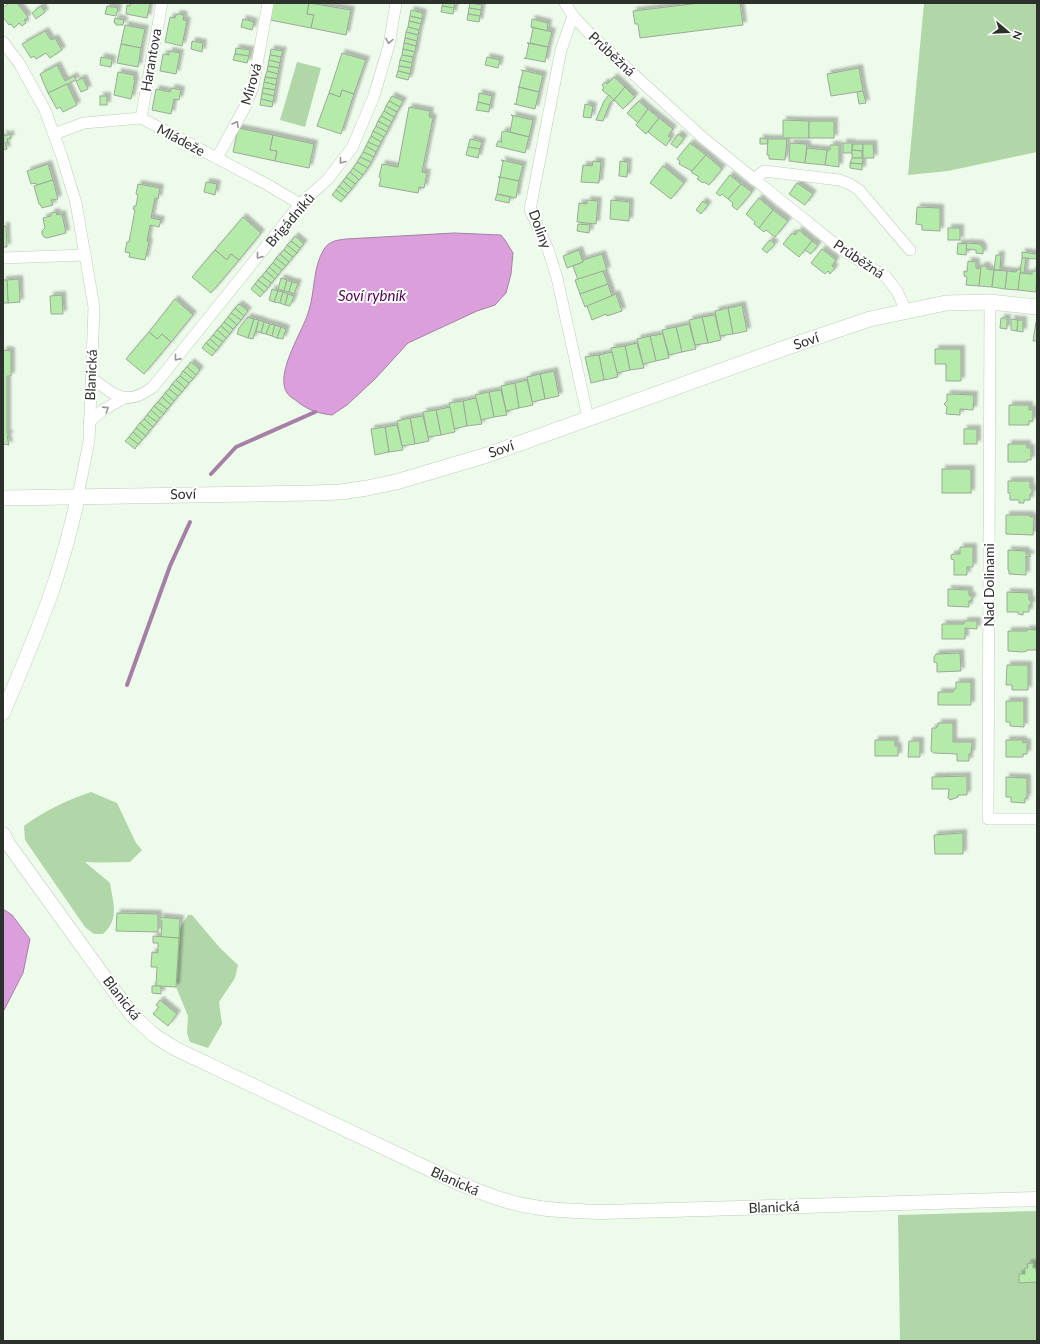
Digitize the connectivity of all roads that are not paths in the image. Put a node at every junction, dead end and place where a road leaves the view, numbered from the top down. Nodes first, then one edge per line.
1 (162, 3) edge
2 (268, 3) edge
3 (396, 3) edge
4 (565, 3) edge
5 (573, 16) junction
6 (3, 42) edge
7 (141, 118) junction
8 (54, 134) junction
9 (217, 158) junction
10 (754, 179) junction
11 (300, 204) junction
12 (910, 250) dead end
13 (85, 255) junction
14 (3, 258) edge
15 (990, 302) junction
16 (1037, 307) edge
17 (906, 311) junction
18 (92, 378) junction
19 (124, 398) junction
20 (588, 418) junction
21 (89, 422) junction
22 (78, 496) junction
23 (3, 498) edge
24 (3, 713) edge
25 (1037, 819) edge
26 (3, 834) edge
27 (1037, 1199) edge

1 - 7 street, Harantova
9 -> 2 street, Mírová
3 -> 11 street, Brigádníků
4 - 5 street, Průběžná
5 - 10 street, Průběžná
5 - 20 street, Doliny
6 - 8 street, Blanická
7 - 8 street, Mládeže
7 - 9 street, Mládeže
8 - 13 street, Blanická
9 - 11 street, Mládeže
10 - 12 street
10 - 17 street, Průběžná
11 -> 19 street, Brigádníků
13 - 14 street
13 - 18 street, Blanická
15 - 16 main road
15 - 17 main road
15 - 25 street, Nad Dolinami
17 - 20 main road, Soví
18 - 19 street
18 - 21 street, Blanická
21 -> 19 street, Brigádníků
20 - 22 main road, Soví
21 - 22 street, Blanická
22 - 23 main road, Soví
22 - 24 street, Blanická
26 - 27 street, Blanická

